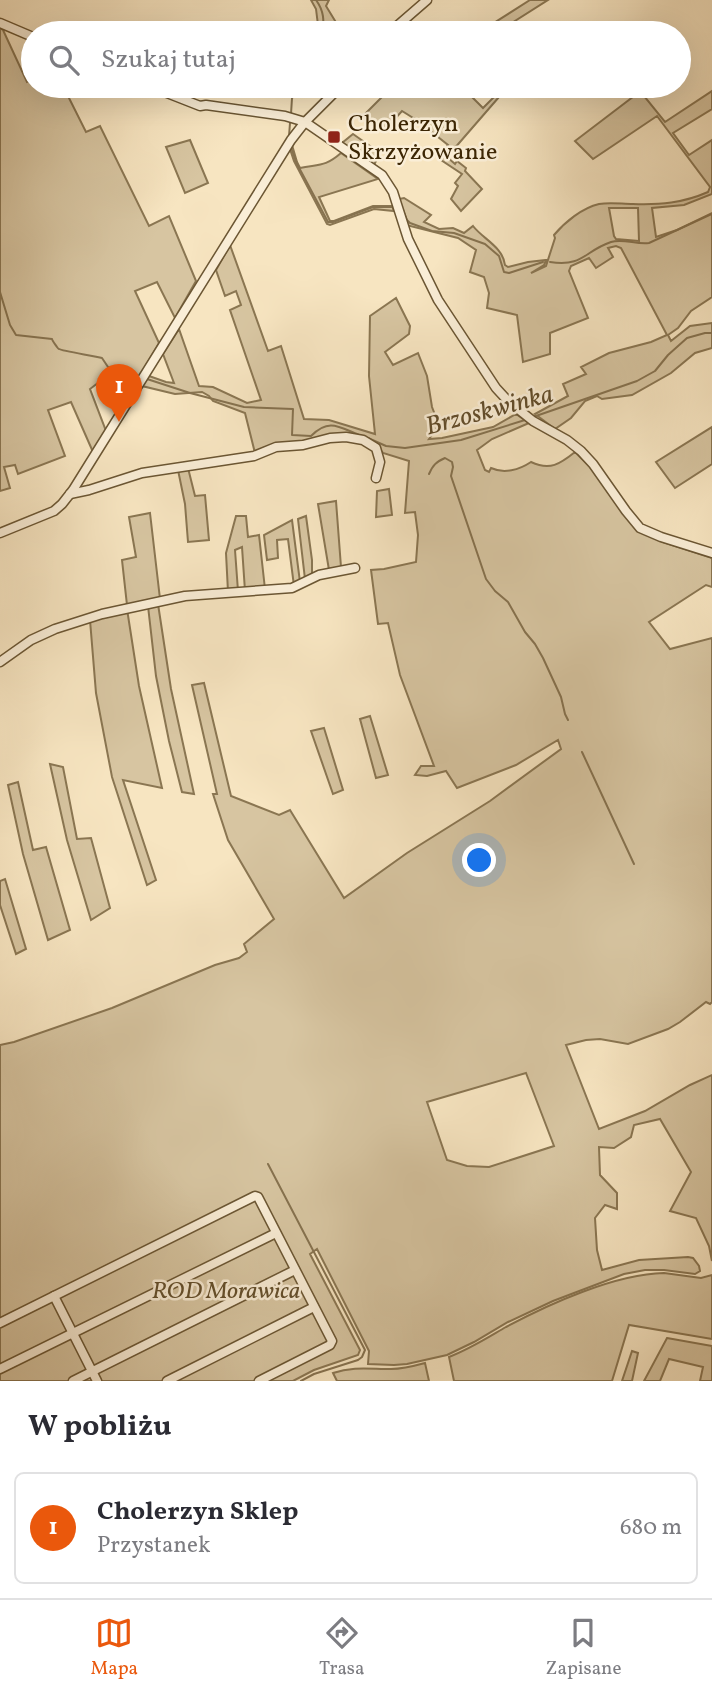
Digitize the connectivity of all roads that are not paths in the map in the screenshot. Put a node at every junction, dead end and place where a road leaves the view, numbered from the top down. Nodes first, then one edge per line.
1 (427, 0) edge
2 (403, 21) edge
3 (0, 23) edge
4 (21, 32) edge
5 (180, 98) edge
6 (329, 98) edge
7 (305, 122) junction
8 (376, 478) dead end
9 (70, 494) junction
10 (0, 533) edge
11 (712, 553) edge
12 (355, 568) dead end
13 (0, 662) edge
14 (275, 1233) junction
15 (295, 1270) junction
16 (54, 1296) junction
17 (314, 1307) junction
18 (0, 1323) edge
19 (72, 1333) junction
20 (0, 1370) edge
21 (92, 1371) junction
22 (73, 1381) edge
23 (97, 1381) edge
24 (167, 1381) edge
25 (259, 1381) edge

1 - 2 street
3 - 4 street
5 - 7 street
6 - 7 street
7 - 9 street
7 - 11 street
8 - 9 street
9 - 10 street
12 - 13 street
14 - 15 street
14 - 16 street
14 - 19 street
15 - 17 street
15 - 21 street
16 - 18 street
16 - 19 street
17 - 24 street
17 - 25 street
19 - 20 street
19 - 21 street
21 - 22 street
21 - 23 street

